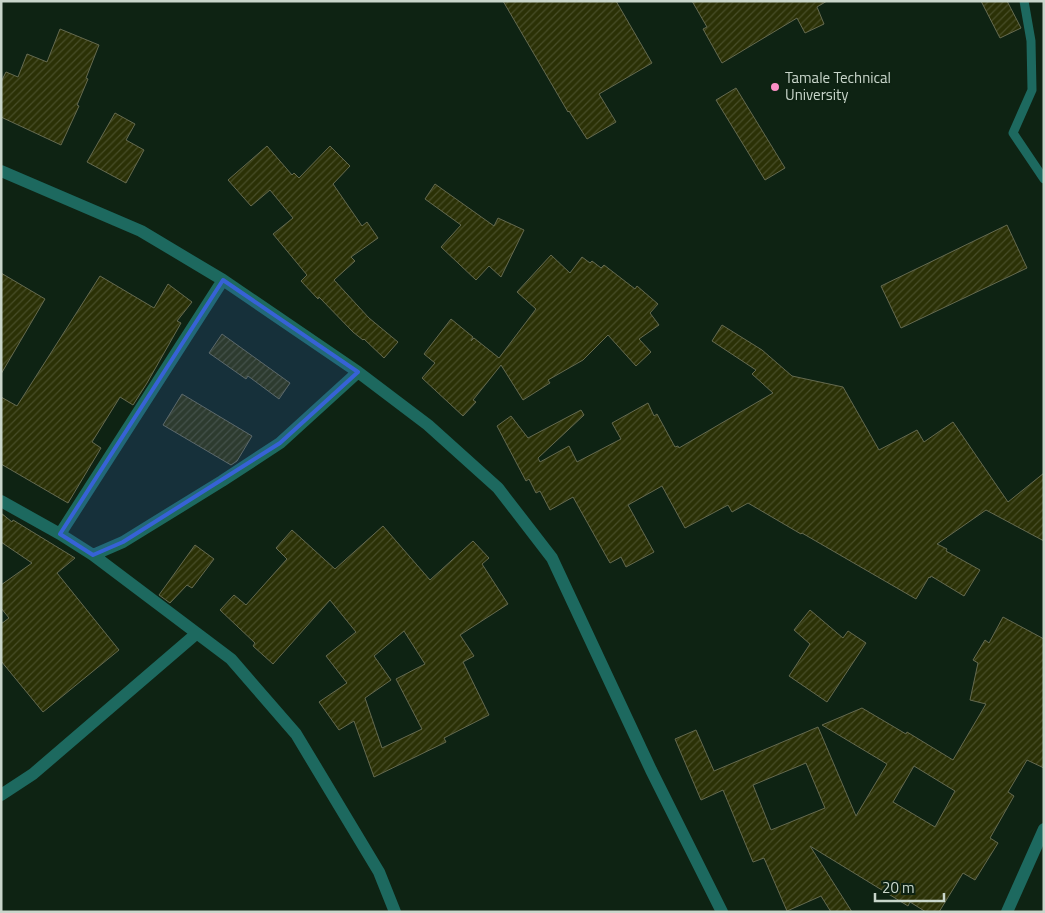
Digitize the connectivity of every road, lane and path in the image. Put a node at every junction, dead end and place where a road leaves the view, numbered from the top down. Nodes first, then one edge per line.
1 (1024, 1) edge
2 (1, 171) edge
3 (1044, 179) edge
4 (222, 280) junction
5 (358, 372) junction
6 (1, 501) edge
7 (60, 534) junction
8 (93, 555) junction
9 (196, 634) junction
10 (1, 795) edge
11 (1044, 829) edge
12 (395, 912) edge
13 (722, 912) edge
14 (1007, 912) edge

1 - 3 lane
2 - 4 street
4 - 5 street
4 - 7 street
5 - 8 street
5 - 13 street
6 - 7 street
7 - 8 street
8 - 9 street
9 - 10 street
9 - 12 street
11 - 14 street

